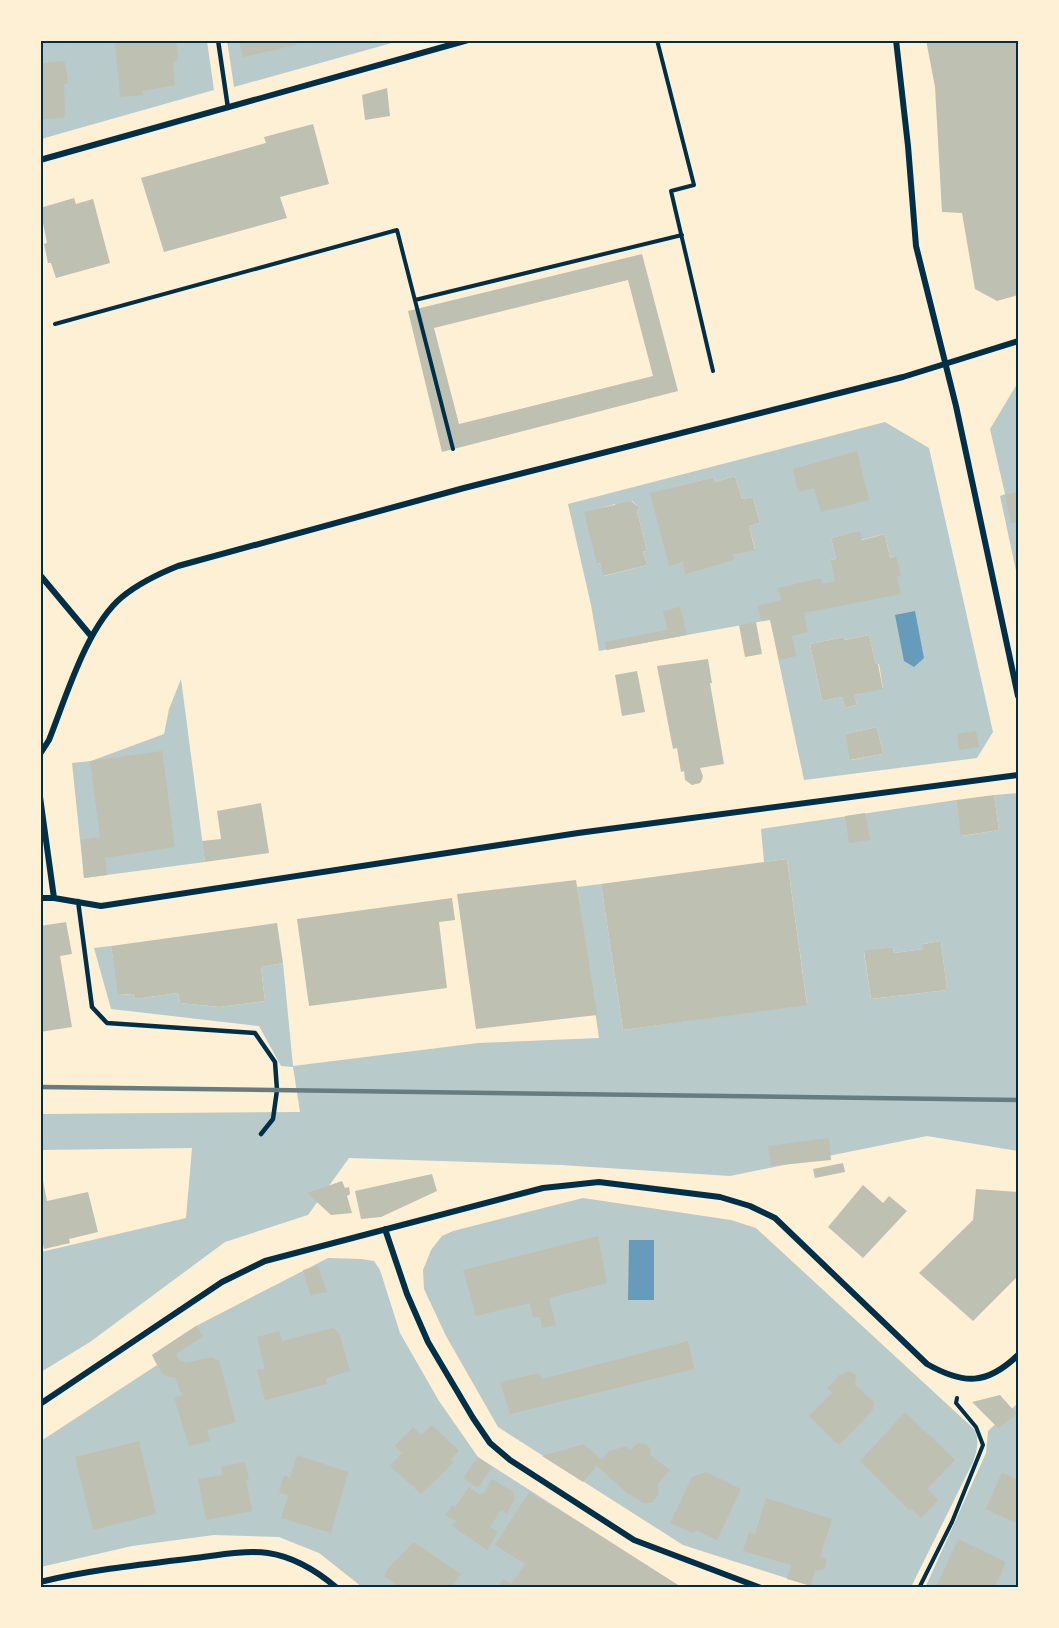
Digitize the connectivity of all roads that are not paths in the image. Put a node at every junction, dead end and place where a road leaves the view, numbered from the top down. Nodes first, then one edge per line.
1 (218, 40) edge
2 (468, 40) edge
3 (896, 40) edge
4 (228, 108) junction
5 (40, 160) edge
6 (1018, 341) edge
7 (946, 364) junction
8 (40, 575) edge
9 (91, 636) junction
10 (1018, 696) edge
11 (40, 754) edge
12 (1018, 775) edge
13 (40, 797) edge
14 (40, 898) edge
15 (54, 898) junction
16 (78, 901) junction
17 (261, 1134) dead end
18 (385, 1229) junction
19 (1018, 1354) edge
20 (40, 1404) edge
21 (40, 1582) edge
22 (337, 1587) edge
23 (761, 1587) edge

1 - 4 lane
2 - 4 street
3 - 7 street
4 - 5 street
6 - 7 street
7 - 9 street
7 - 10 street
8 - 9 street
9 - 11 street
12 - 16 street
13 - 15 street
14 - 15 street
15 - 16 street
16 - 17 lane
18 - 19 street
18 - 20 street
18 - 23 street
21 - 22 street

